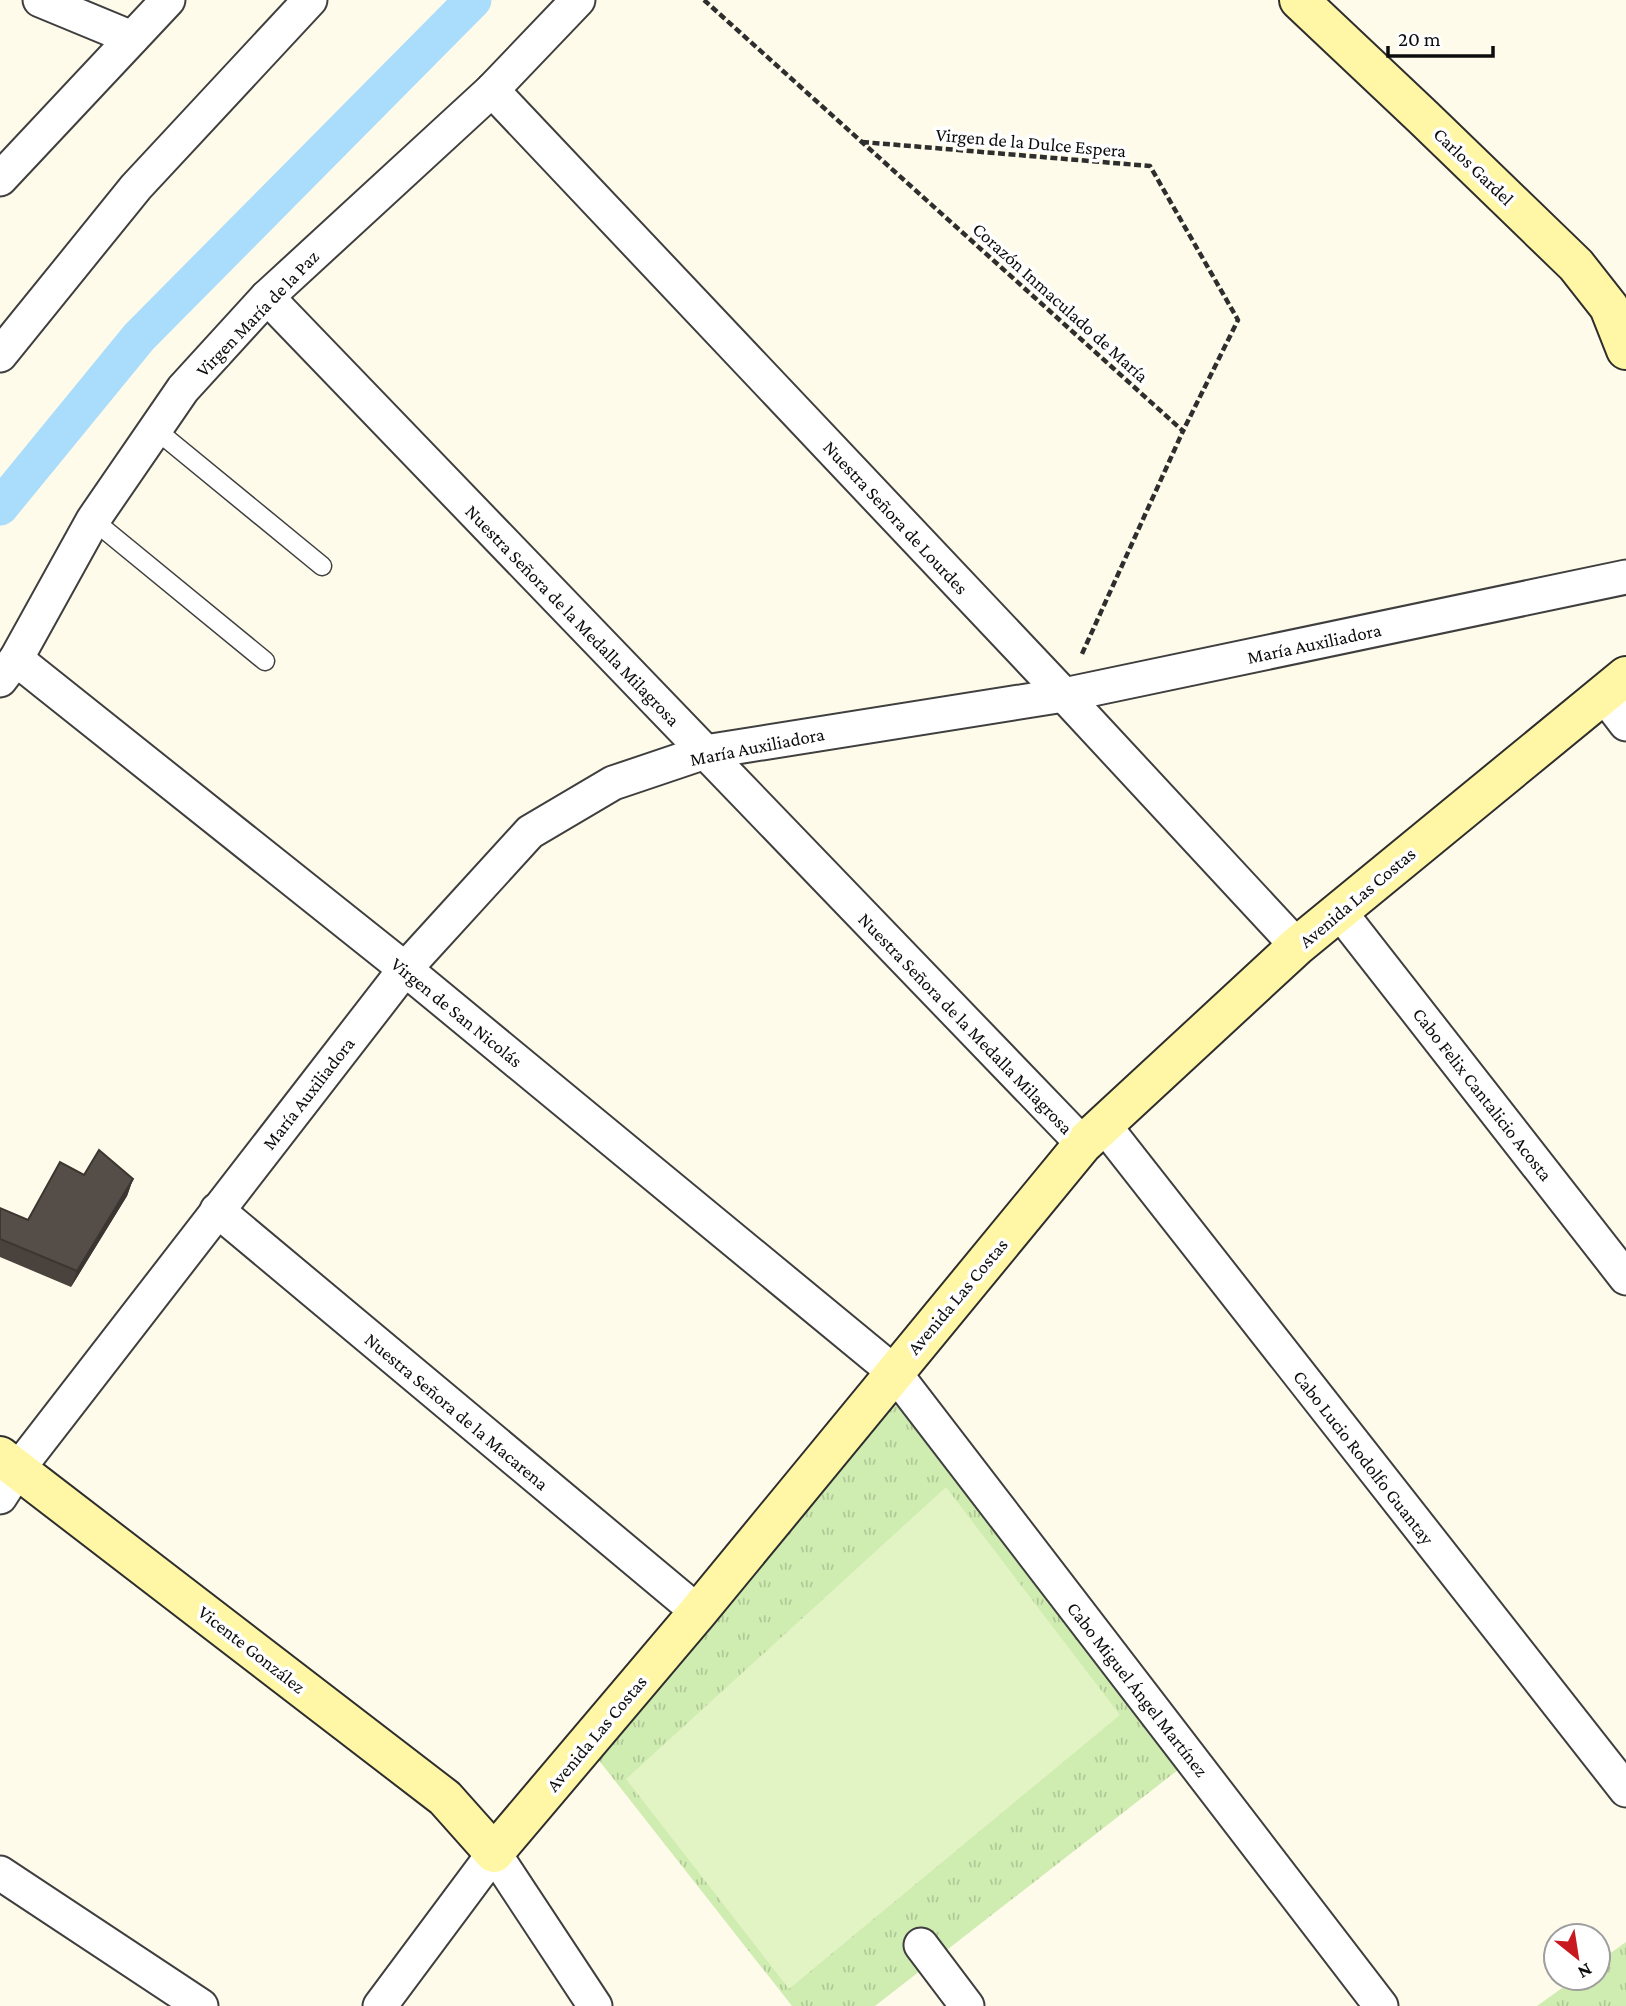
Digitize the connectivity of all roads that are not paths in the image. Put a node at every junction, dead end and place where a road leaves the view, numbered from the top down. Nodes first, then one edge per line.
1 (40, 0) edge
2 (168, 0) edge
3 (310, 0) edge
4 (578, 0) edge
5 (1299, 0) edge
6 (132, 37) junction
7 (492, 90) junction
8 (0, 179) edge
9 (267, 297) junction
10 (1626, 350) edge
11 (0, 355) edge
12 (155, 429) junction
13 (93, 520) junction
14 (322, 566) dead end
15 (1626, 577) edge
16 (265, 661) dead end
17 (8, 669) edge
18 (1614, 685) edge
19 (1064, 695) junction
20 (1626, 724) edge
21 (705, 752) junction
22 (1339, 911) junction
23 (1297, 946) junction
24 (405, 968) junction
25 (1093, 1134) junction
26 (217, 1210) junction
27 (1626, 1278) edge
28 (894, 1371) junction
29 (6, 1474) edge
30 (698, 1612) junction
31 (1626, 1790) edge
32 (494, 1853) junction
33 (0, 1873) edge
34 (921, 1945) dead end
35 (201, 2006) edge
36 (380, 2006) edge
37 (595, 2006) edge
38 (967, 2006) edge
39 (1381, 2006) edge

1 - 6 street
2 - 6 street
3 - 11 street
4 - 7 street, Virgen María de la Paz
5 - 10 street, Carlos Gardel
6 - 8 street
7 - 9 street, Virgen María de la Paz
7 - 19 street, Nuestra Señora de Lourdes
9 - 12 street, Virgen María de la Paz
9 - 21 street, Nuestra Señora de la Medalla Milagrosa
12 - 13 street, Virgen María de la Paz
12 - 14 lane
13 - 16 lane
13 - 17 street, Virgen María de la Paz
15 - 19 street, María Auxiliadora
17 - 24 street, Virgen de San Nicolás
18 - 20 street
18 - 22 street, Avenida Las Costas
19 - 21 street, María Auxiliadora
19 - 23 street, Nuestra Señora de Lourdes
21 - 24 street, María Auxiliadora
21 - 25 street, Nuestra Señora de la Medalla Milagrosa
22 - 23 street, Avenida Las Costas
22 - 27 street, Cabo Felix Cantalicio Acosta
23 - 25 street, Avenida Las Costas
24 - 26 street, María Auxiliadora
24 - 28 street, Virgen de San Nicolás
25 - 28 street, Avenida Las Costas
25 - 31 street, Cabo Lucio Rodolfo Guantay
26 - 29 street, María Auxiliadora
26 - 30 street, Nuestra Señora de la Macarena
28 - 30 street, Avenida Las Costas
28 - 39 street, Cabo Miguel Ángel Martínez
29 - 32 street, Vicente González
30 - 32 street, Avenida Las Costas
32 - 36 street, Avenida Las Costas
32 - 37 street
33 - 35 street
34 - 38 street

